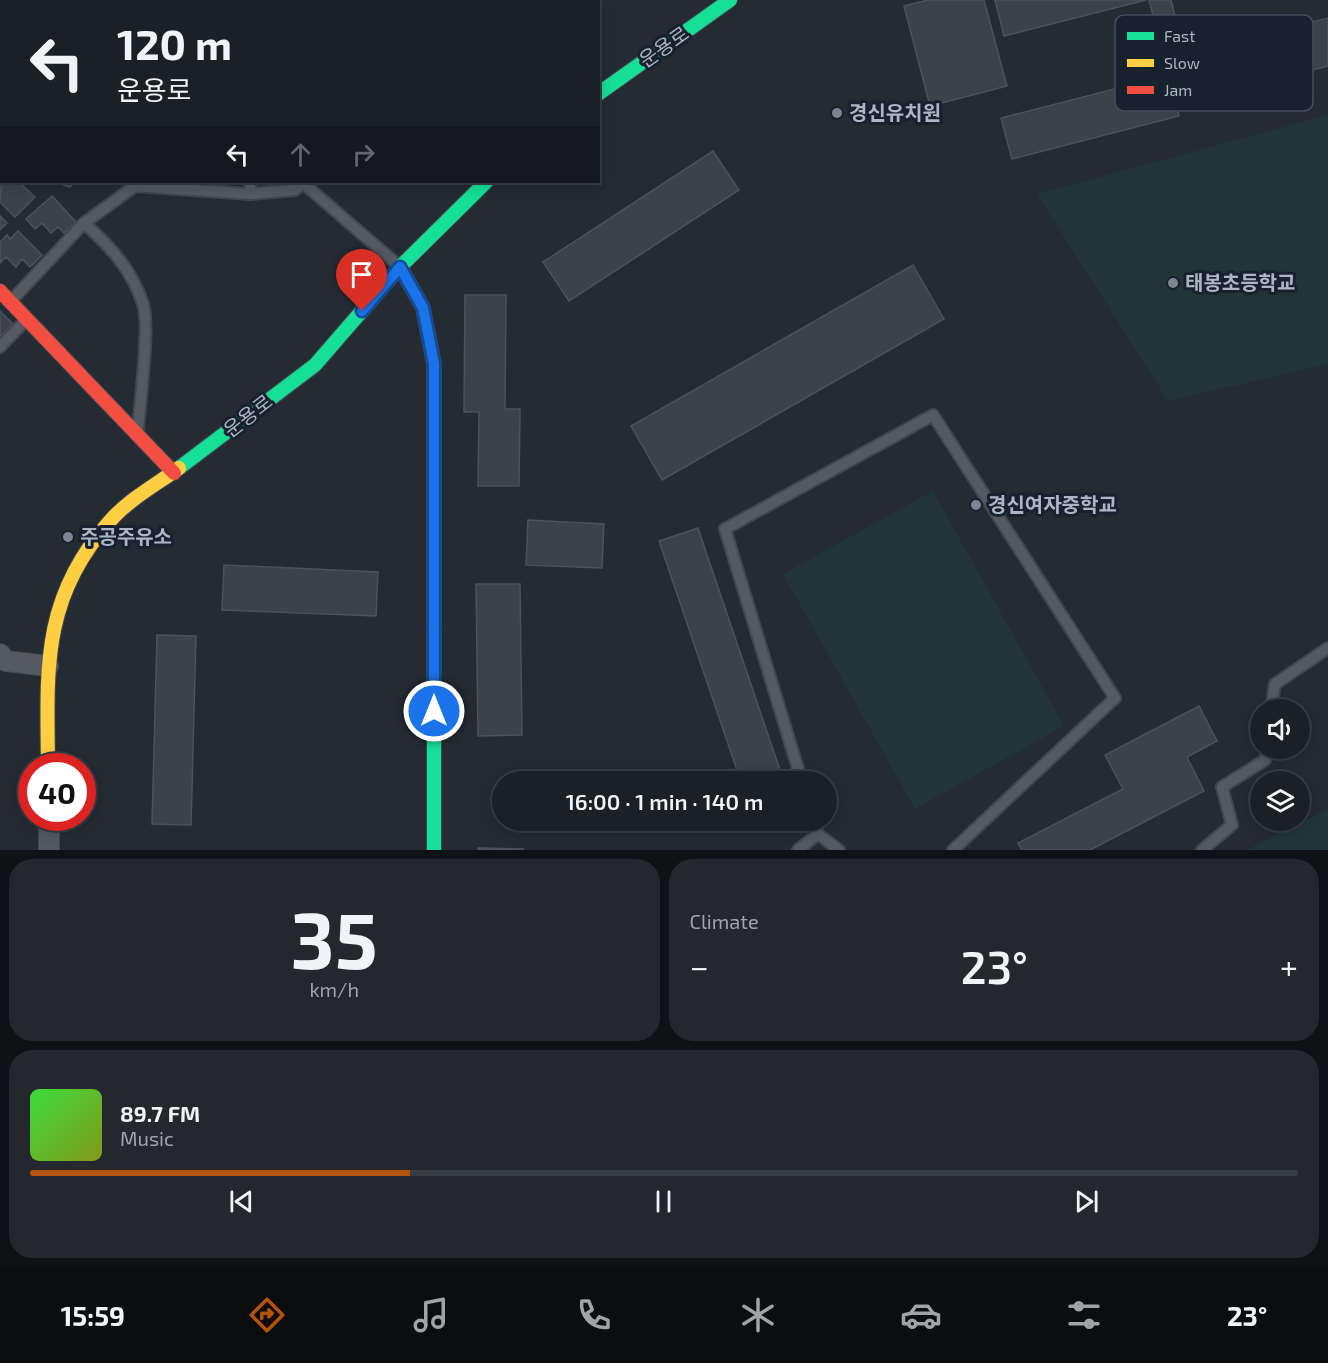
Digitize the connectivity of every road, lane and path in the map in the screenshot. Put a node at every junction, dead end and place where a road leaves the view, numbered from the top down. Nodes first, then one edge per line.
1 (730, 0) edge
2 (600, 93) edge
3 (250, 183) edge
4 (485, 183) edge
5 (250, 194) junction
6 (84, 223) junction
7 (400, 267) junction
8 (0, 291) edge
9 (10, 302) junction
10 (27, 318) junction
11 (0, 347) edge
12 (138, 438) junction
13 (174, 473) junction
14 (1328, 648) edge
15 (0, 654) edge
16 (48, 666) junction
17 (1273, 699) edge
18 (48, 753) edge
19 (1265, 759) edge
20 (799, 771) edge
21 (49, 831) edge
22 (817, 831) edge
23 (818, 834) junction
24 (49, 850) edge
25 (434, 850) edge
26 (798, 850) edge
27 (839, 850) edge
28 (953, 850) edge
29 (1202, 850) edge

1 - 2 street, 운용로
3 - 5 lane
4 - 7 street, 운용로
5 - 6 lane
5 - 7 lane
6 - 9 lane
6 - 12 lane
7 - 13 street, 운용로
7 - 25 street
8 - 9 street
9 - 10 street
10 - 11 lane
10 - 12 street
12 - 13 street
13 - 16 street, 운용로
14 - 17 lane
15 - 16 street
16 - 18 street, 운용로
19 - 29 lane
20 - 28 lane
21 - 24 street
22 - 23 lane
23 - 26 lane
23 - 27 lane

